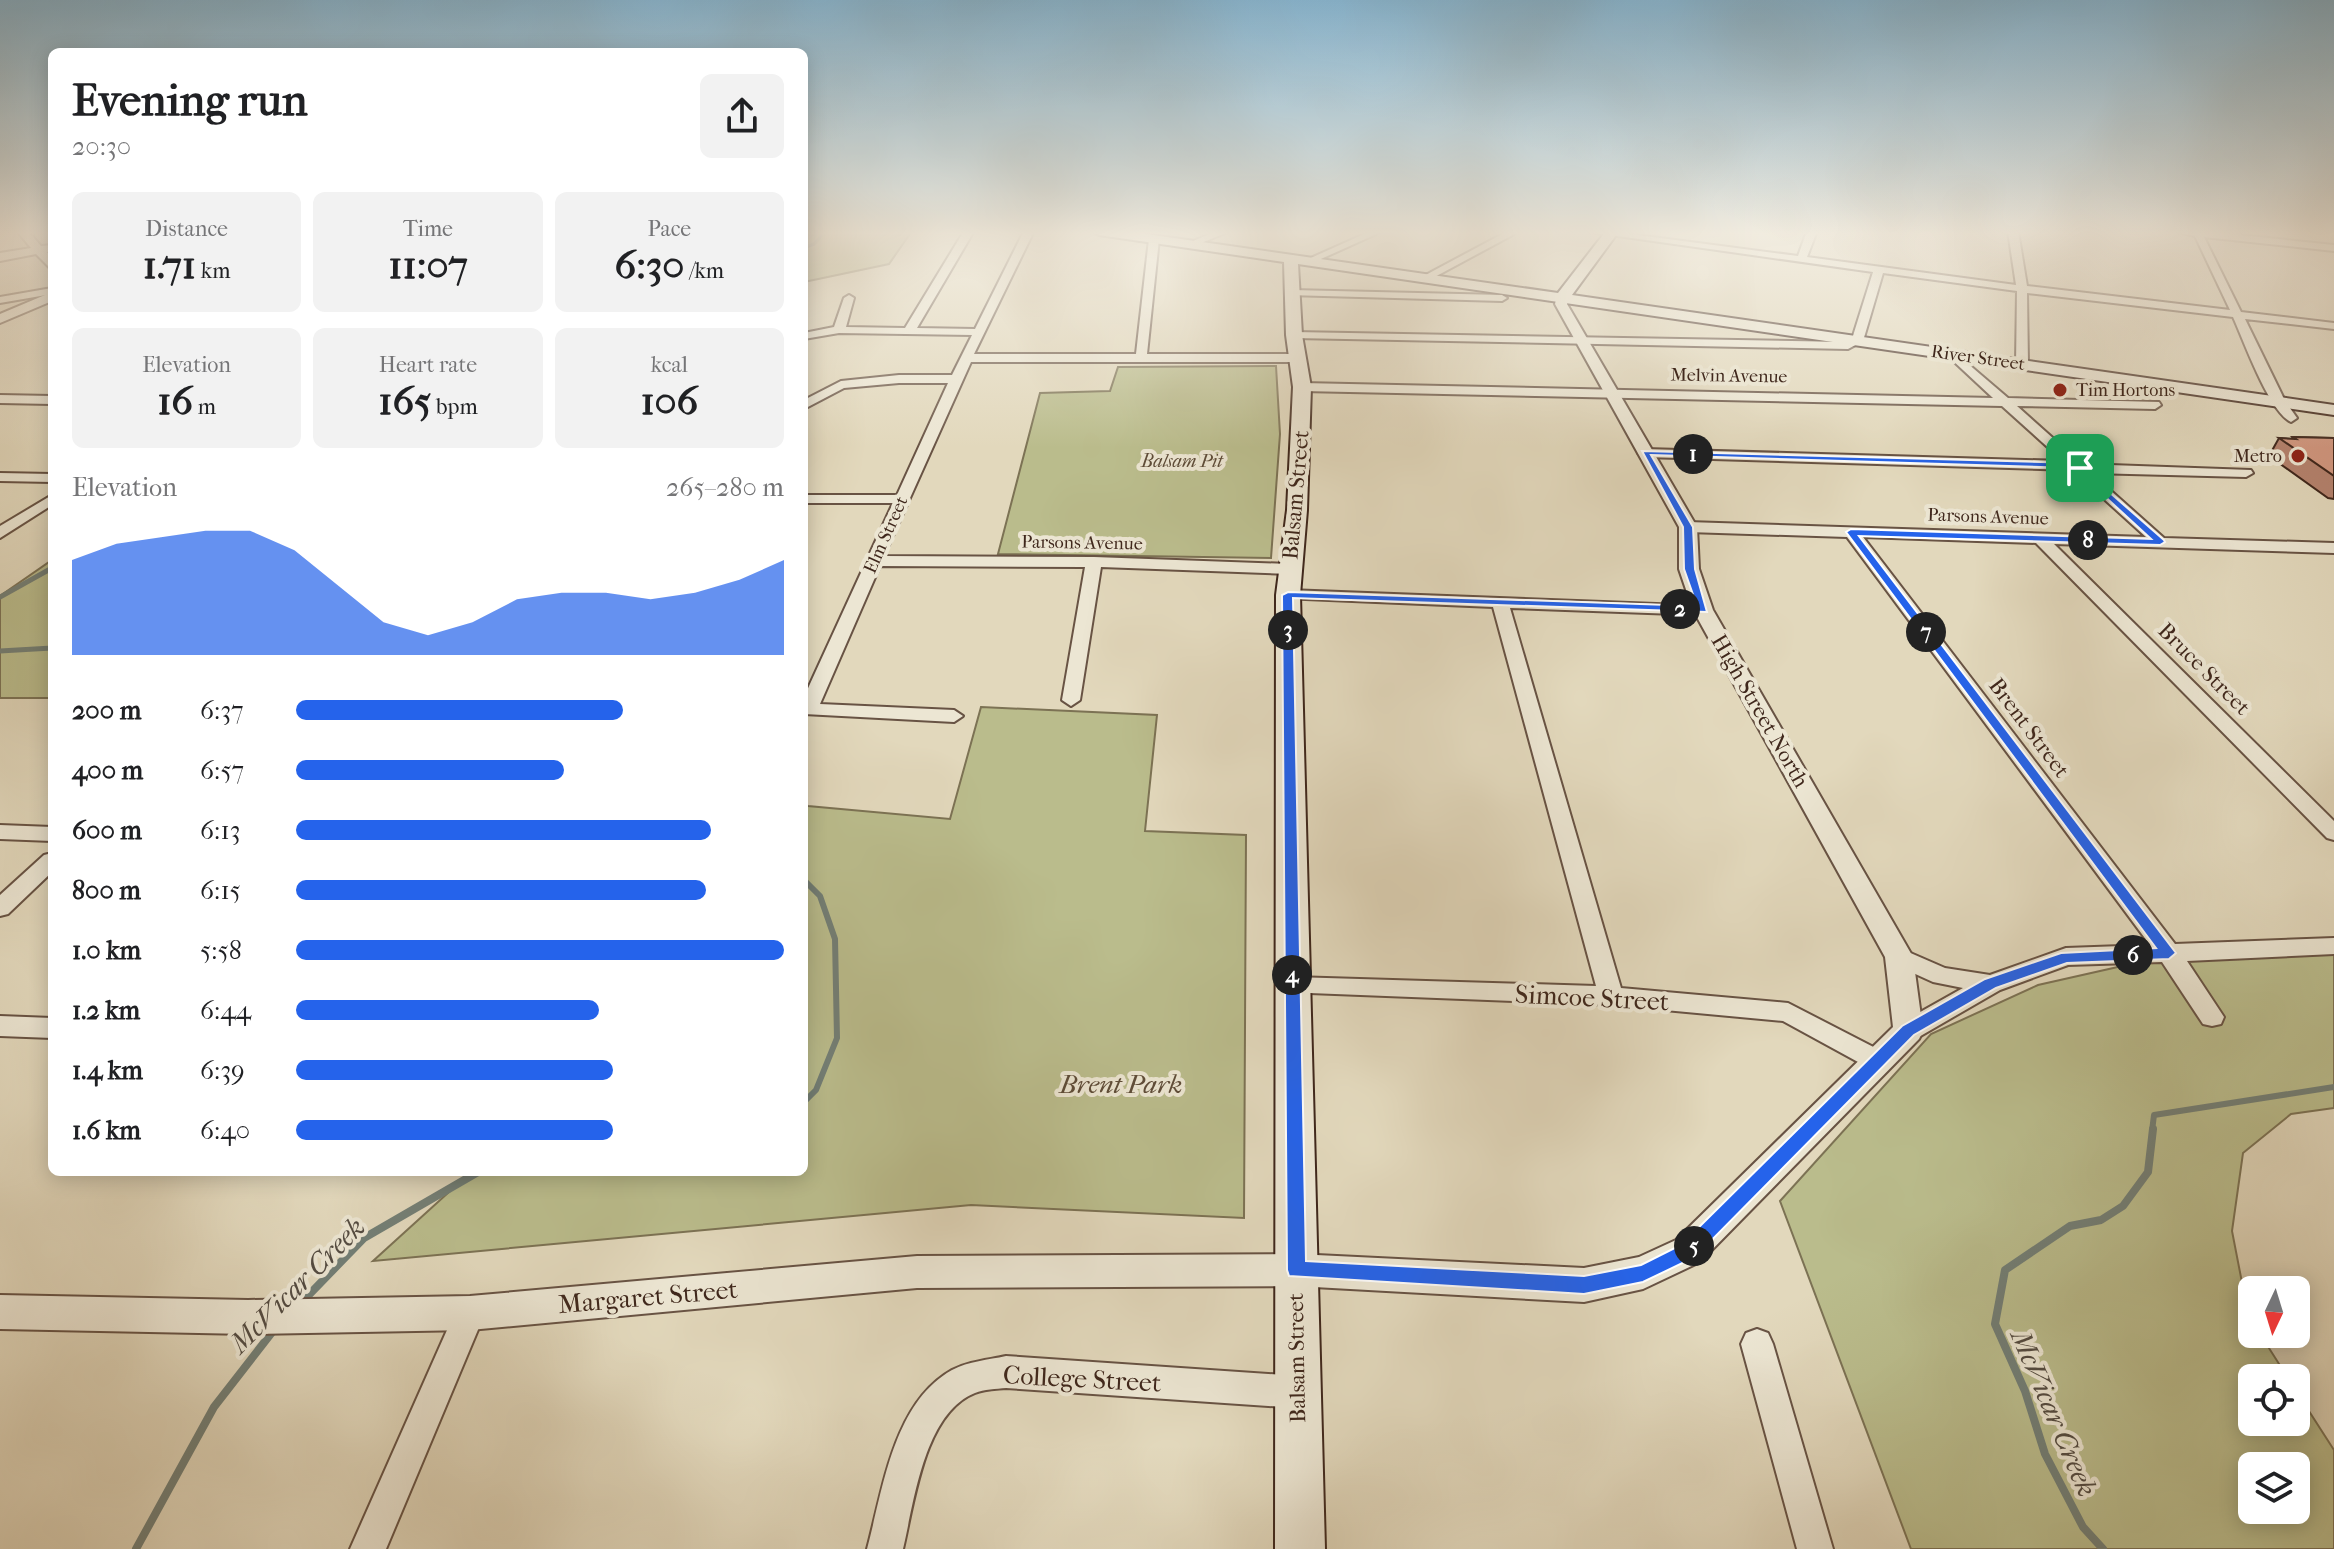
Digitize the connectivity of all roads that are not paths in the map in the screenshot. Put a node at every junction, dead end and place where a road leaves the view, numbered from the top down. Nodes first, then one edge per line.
1 (31, 303) edge
2 (847, 303) edge
3 (926, 303) edge
4 (995, 303) edge
5 (1147, 303) edge
6 (1293, 303) edge
7 (1561, 303) edge
8 (1598, 303) edge
9 (1869, 303) edge
10 (2022, 303) edge
11 (2146, 303) edge
12 (2234, 303) edge
13 (2239, 314) junction
14 (0, 319) edge
15 (2334, 326) edge
16 (839, 330) junction
17 (909, 331) junction
18 (981, 332) junction
19 (808, 335) edge
20 (1579, 340) junction
21 (1857, 341) junction
22 (1296, 347) junction
23 (1953, 355) junction
24 (967, 358) junction
25 (1141, 359) junction
26 (2022, 365) junction
27 (956, 379) junction
28 (1302, 387) junction
29 (1611, 391) junction
30 (0, 399) edge
31 (48, 400) edge
32 (2002, 400) junction
33 (2279, 402) junction
34 (808, 403) edge
35 (2155, 405) dead end
36 (2334, 410) edge
37 (2291, 418) dead end
38 (1645, 453) junction
39 (2078, 467) junction
40 (2246, 473) dead end
41 (0, 477) edge
42 (48, 478) edge
43 (808, 499) edge
44 (903, 499) junction
45 (48, 502) edge
46 (1688, 527) junction
47 (1851, 532) junction
48 (0, 533) edge
49 (2041, 539) junction
50 (2160, 542) junction
51 (2334, 548) edge
52 (875, 561) junction
53 (1094, 562) junction
54 (1288, 582) junction
55 (1500, 602) junction
56 (1703, 610) junction
57 (1071, 700) dead end
58 (954, 716) dead end
59 (0, 832) edge
60 (2334, 833) edge
61 (48, 834) edge
62 (48, 864) edge
63 (0, 908) edge
64 (2334, 946) edge
65 (2169, 953) junction
66 (1899, 957) junction
67 (1991, 984) junction
68 (1293, 986) junction
69 (1611, 996) junction
70 (2212, 1017) dead end
71 (0, 1026) edge
72 (48, 1028) edge
73 (1908, 1031) junction
74 (1878, 1061) junction
75 (1296, 1270) junction
76 (0, 1312) edge
77 (470, 1313) junction
78 (1757, 1344) dead end
79 (1298, 1392) junction
80 (368, 1549) edge
81 (885, 1549) edge
82 (1300, 1549) edge
83 (1815, 1549) edge

1 - 14 street
2 - 16 street
3 - 17 street
4 - 18 street, Elm Street
5 - 25 street
6 - 22 main road, Balsam Street
7 - 20 street, High Street North
8 - 21 main road, River Street
9 - 21 street
10 - 26 street
11 - 13 street
12 - 13 street
13 - 15 street
13 - 33 street
16 - 17 street
16 - 19 street
17 - 18 street
18 - 24 street, Elm Street
20 - 21 street
20 - 22 street
20 - 29 street, High Street North
21 - 23 main road, River Street
22 - 25 street
22 - 28 main road, Balsam Street
23 - 26 main road, River Street
23 - 32 street
24 - 25 street
24 - 27 street, Elm Street
26 - 33 main road, River Street
27 - 34 street
27 - 44 street, Elm Street
28 - 29 street, Melvin Avenue
28 - 54 main road, Balsam Street
29 - 32 street, Melvin Avenue
29 - 38 street, High Street North
30 - 31 street
32 - 35 street, Melvin Avenue
32 - 39 street
33 - 36 main road, River Street
33 - 37 street
38 - 39 street
38 - 46 street, High Street North
39 - 40 street
39 - 50 street
41 - 42 street
43 - 44 street
44 - 52 street, Elm Street
45 - 48 street
46 - 47 street, Parsons Avenue
46 - 56 street, High Street North
47 - 49 street, Parsons Avenue
47 - 65 street, Brent Street
49 - 50 street, Parsons Avenue
49 - 60 street, Bruce Street
50 - 51 street, Parsons Avenue
52 - 53 street, Parsons Avenue
52 - 58 street, Elm Street
53 - 54 street, Parsons Avenue
53 - 57 street
54 - 55 street, Parsons Avenue
54 - 68 main road, Balsam Street
55 - 56 street, Parsons Avenue
55 - 69 street
56 - 66 street, High Street North
59 - 61 street
62 - 63 street
64 - 65 street
65 - 67 street
65 - 70 street, Brent Street
66 - 67 street
66 - 73 street, High Street North
67 - 73 street
68 - 69 street, Simcoe Street
68 - 75 main road, Balsam Street
69 - 74 street, Simcoe Street
71 - 72 street
73 - 74 street, Margaret Street
74 - 75 street, Margaret Street
75 - 77 street, Margaret Street
75 - 79 main road, Balsam Street
76 - 77 street, Margaret Street
77 - 80 street
78 - 83 street
79 - 81 street, College Street
79 - 82 main road, Balsam Street

